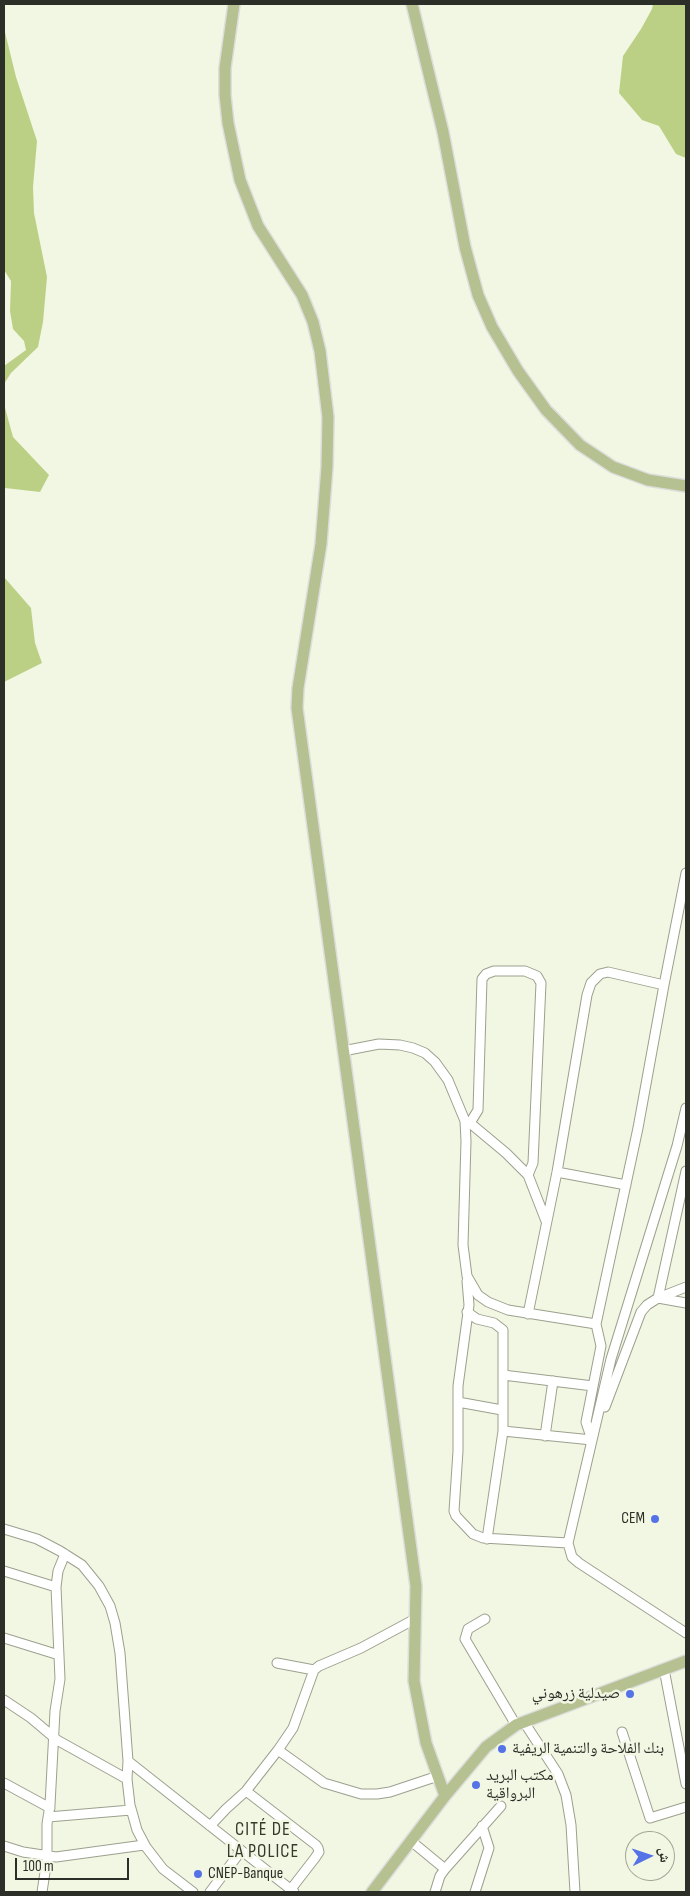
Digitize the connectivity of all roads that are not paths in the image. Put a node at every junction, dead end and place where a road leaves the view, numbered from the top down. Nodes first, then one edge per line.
1 (234, 4) edge
2 (412, 4) edge
3 (686, 486) edge
4 (686, 873) edge
5 (664, 986) junction
6 (343, 1051) junction
7 (686, 1108) edge
8 (467, 1122) junction
9 (686, 1171) edge
10 (558, 1172) junction
11 (528, 1175) junction
12 (626, 1185) junction
13 (546, 1221) junction
14 (467, 1276) junction
15 (686, 1287) edge
16 (658, 1298) junction
17 (686, 1303) edge
18 (467, 1312) junction
19 (528, 1314) junction
20 (596, 1324) junction
21 (503, 1375) junction
22 (553, 1381) junction
23 (593, 1386) junction
24 (458, 1402) junction
25 (502, 1410) junction
26 (502, 1431) junction
27 (544, 1436) junction
28 (592, 1440) junction
29 (4, 1528) edge
30 (487, 1539) junction
31 (568, 1543) junction
32 (65, 1554) junction
33 (4, 1571) edge
34 (56, 1588) junction
35 (415, 1619) junction
36 (485, 1619) dead end
37 (686, 1633) edge
38 (4, 1638) edge
39 (59, 1655) junction
40 (686, 1661) edge
41 (277, 1663) dead end
42 (664, 1669) junction
43 (314, 1670) junction
44 (4, 1700) edge
45 (520, 1724) junction
46 (622, 1732) dead end
47 (53, 1737) junction
48 (278, 1750) junction
49 (128, 1761) junction
50 (438, 1776) junction
51 (127, 1779) junction
52 (4, 1783) edge
53 (686, 1784) edge
54 (246, 1791) junction
55 (445, 1796) junction
56 (501, 1806) dead end
57 (686, 1807) edge
58 (131, 1810) junction
59 (49, 1812) junction
60 (210, 1826) junction
61 (482, 1826) junction
62 (411, 1841) junction
63 (144, 1845) junction
64 (4, 1846) edge
65 (241, 1851) junction
66 (47, 1856) junction
67 (445, 1870) junction
68 (292, 1891) edge
69 (42, 1892) edge
70 (192, 1892) edge
71 (210, 1892) edge
72 (372, 1892) edge
73 (435, 1892) edge
74 (475, 1892) edge
75 (575, 1892) edge

1 - 6 main road
2 - 3 main road
4 - 5 street
5 - 10 street
5 - 12 street
6 - 8 street
6 - 35 main road
7 - 28 street
8 - 11 street
8 - 11 street
8 - 14 street
9 - 16 street
10 - 12 street
10 - 13 street
11 - 13 street
12 - 20 street
13 - 19 street
14 - 18 street
14 - 19 street
15 - 16 street
16 - 17 street
16 - 28 street
18 - 21 street
18 - 24 street
19 - 20 street
20 - 23 street
21 - 22 street
21 - 25 street
22 - 23 street
22 - 27 street
23 - 28 street
24 - 25 street
24 - 30 street
25 - 26 street
26 - 27 street
26 - 30 street
27 - 28 street
28 - 31 street
29 - 32 street
30 - 31 street
31 - 37 street
32 - 34 street
32 - 49 street
33 - 34 street
34 - 39 street
35 - 43 street
35 - 50 main road
36 - 45 street
38 - 39 street
39 - 47 street
40 - 42 main road
41 - 43 street
42 - 45 main road
42 - 53 street
43 - 48 street
44 - 47 street
45 - 55 main road
45 - 75 street
46 - 57 street
47 - 51 street
47 - 59 street
48 - 50 street
48 - 54 street
49 - 51 street
49 - 60 street
50 - 55 main road
51 - 58 street
52 - 59 street
54 - 60 street
54 - 68 street
55 - 62 main road
56 - 61 street
58 - 59 street
58 - 63 street
59 - 66 street
60 - 65 street
61 - 67 street
61 - 74 street
62 - 67 street
62 - 72 main road
63 - 66 street
63 - 70 street
64 - 66 street
65 - 68 street
65 - 71 street
66 - 69 street
67 - 73 street

